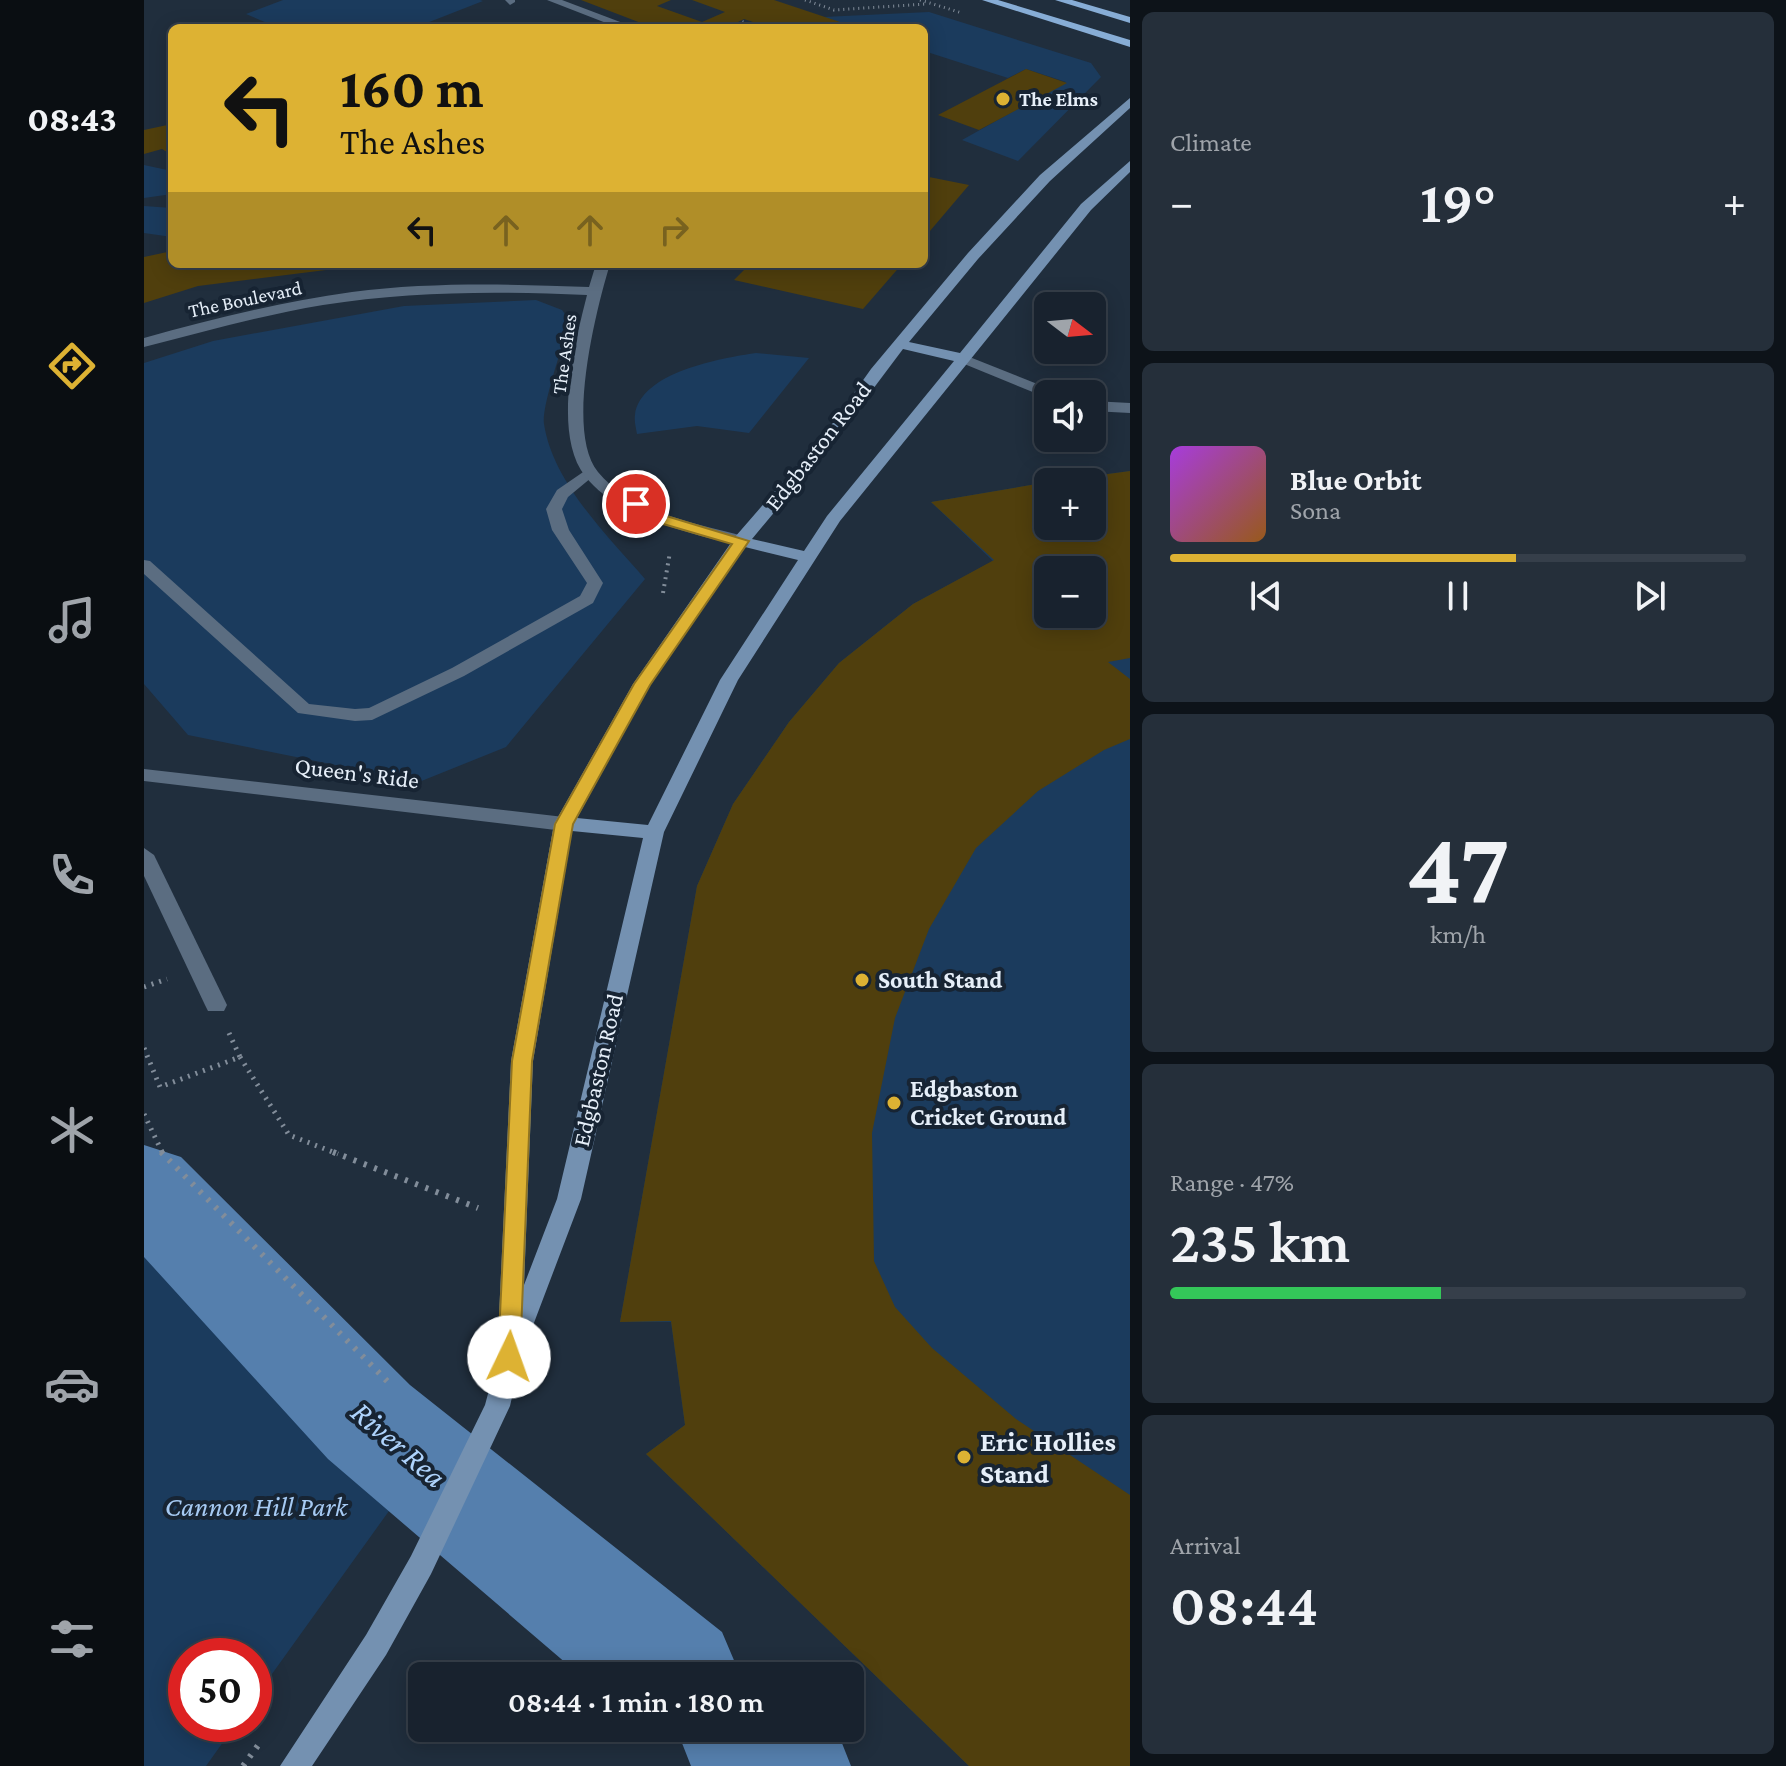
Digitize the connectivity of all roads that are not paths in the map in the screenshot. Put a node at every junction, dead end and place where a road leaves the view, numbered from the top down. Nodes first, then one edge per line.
1 (552, 0) edge
2 (987, 0) edge
3 (1060, 0) edge
4 (1130, 20) edge
5 (619, 24) edge
6 (1130, 44) edge
7 (1130, 102) edge
8 (1130, 165) edge
9 (602, 268) edge
10 (594, 291) junction
11 (144, 343) edge
12 (900, 344) junction
13 (962, 358) junction
14 (1034, 387) edge
15 (1106, 407) edge
16 (1130, 408) edge
17 (589, 473) junction
18 (741, 541) junction
19 (806, 557) junction
20 (144, 565) edge
21 (144, 775) edge
22 (564, 824) junction
23 (654, 832) junction
24 (144, 855) edge
25 (216, 1005) road end
26 (509, 1357) junction
27 (295, 1766) edge

1 - 5 street
2 - 6 main road
3 - 4 main road
7 - 12 main road, Edgbaston Road
8 - 13 main road, Edgbaston Road
9 - 10 street, The Ashes
10 - 11 street, The Boulevard
10 - 17 street, The Ashes
12 - 13 main road
12 - 18 main road, Edgbaston Road
13 - 14 street
13 - 19 main road, Edgbaston Road
15 - 16 street
17 - 18 street
17 - 20 street
18 - 19 main road
18 - 22 main road, Edgbaston Road
19 - 23 main road, Edgbaston Road
21 - 22 street, Queen's Ride
22 - 23 main road
22 - 26 main road, Edgbaston Road
23 - 26 main road, Edgbaston Road
24 - 25 street
26 - 27 main road, Edgbaston Road

